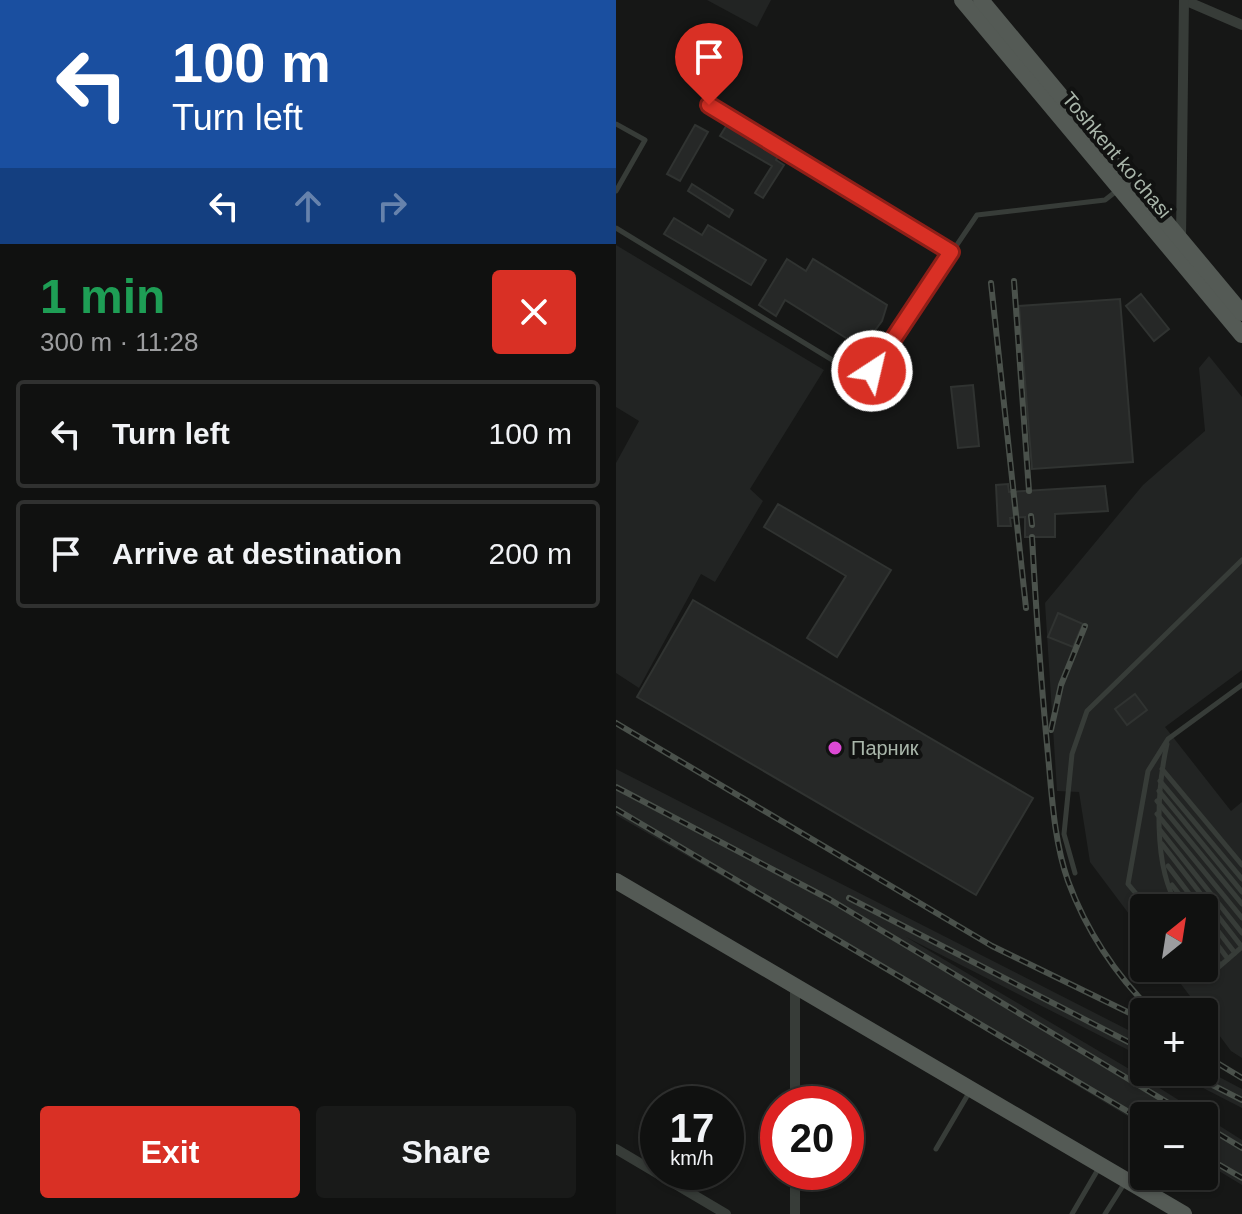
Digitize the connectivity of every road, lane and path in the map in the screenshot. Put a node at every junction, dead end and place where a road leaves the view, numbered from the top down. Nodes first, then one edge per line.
1 (962, 0) edge
2 (981, 0) edge
3 (1184, 0) edge
4 (1242, 25) edge
5 (709, 105) dead end
6 (616, 124) edge
7 (1120, 189) junction
8 (616, 191) edge
9 (616, 228) edge
10 (1181, 240) junction
11 (951, 252) junction
12 (1242, 313) edge
13 (1242, 335) edge
14 (1242, 560) edge
15 (1242, 685) edge
16 (1168, 739) junction
17 (1161, 768) junction
18 (1159, 780) junction
19 (1158, 790) junction
20 (1157, 800) junction
21 (1156, 813) junction
22 (1159, 829) junction
23 (1161, 844) junction
24 (1165, 863) junction
25 (1242, 865) edge
26 (1075, 873) dead end
27 (1242, 879) edge
28 (616, 881) edge
29 (1169, 881) junction
30 (1242, 892) edge
31 (1136, 894) edge
32 (1174, 894) edge
33 (1179, 894) edge
34 (1189, 894) edge
35 (1242, 904) edge
36 (1242, 918) edge
37 (1218, 931) edge
38 (1242, 933) edge
39 (1218, 946) edge
40 (1242, 947) edge
41 (1235, 953) junction
42 (1228, 959) junction
43 (1218, 962) edge
44 (1220, 965) joint
45 (795, 986) junction
46 (795, 1086) edge
47 (971, 1089) junction
48 (616, 1149) edge
49 (936, 1149) dead end
50 (1101, 1165) junction
51 (1126, 1180) junction
52 (795, 1190) edge
53 (726, 1214) edge
54 (795, 1214) edge
55 (1072, 1214) edge
56 (1105, 1214) edge
57 (1184, 1214) edge

1 - 7 main road, Toshkent ko'chasi
2 - 10 main road, Toshkent ko'chasi
3 - 4 street
3 - 10 street
5 - 11 lane
6 - 8 lane
7 - 11 lane
7 - 13 main road, Toshkent ko'chasi
9 - 11 lane
10 - 12 main road, Toshkent ko'chasi
14 - 26 lane
15 - 16 lane
16 - 17 lane
16 - 31 lane
17 - 18 lane
17 - 25 lane
18 - 19 lane
18 - 27 lane
19 - 20 lane
19 - 30 lane
20 - 21 lane
20 - 35 lane
21 - 22 lane
21 - 36 lane
22 - 23 lane
22 - 38 lane
23 - 24 lane
23 - 40 lane
24 - 29 lane
24 - 34 lane
28 - 45 main road
29 - 32 lane
29 - 33 lane
37 - 41 lane
39 - 42 lane
40 - 41 lane
41 - 42 lane
42 - 44 lane
43 - 44 lane
45 - 46 street
45 - 47 main road
47 - 49 lane
47 - 50 main road
48 - 53 street
50 - 51 main road
50 - 55 lane
51 - 56 lane
51 - 57 main road
52 - 54 street

